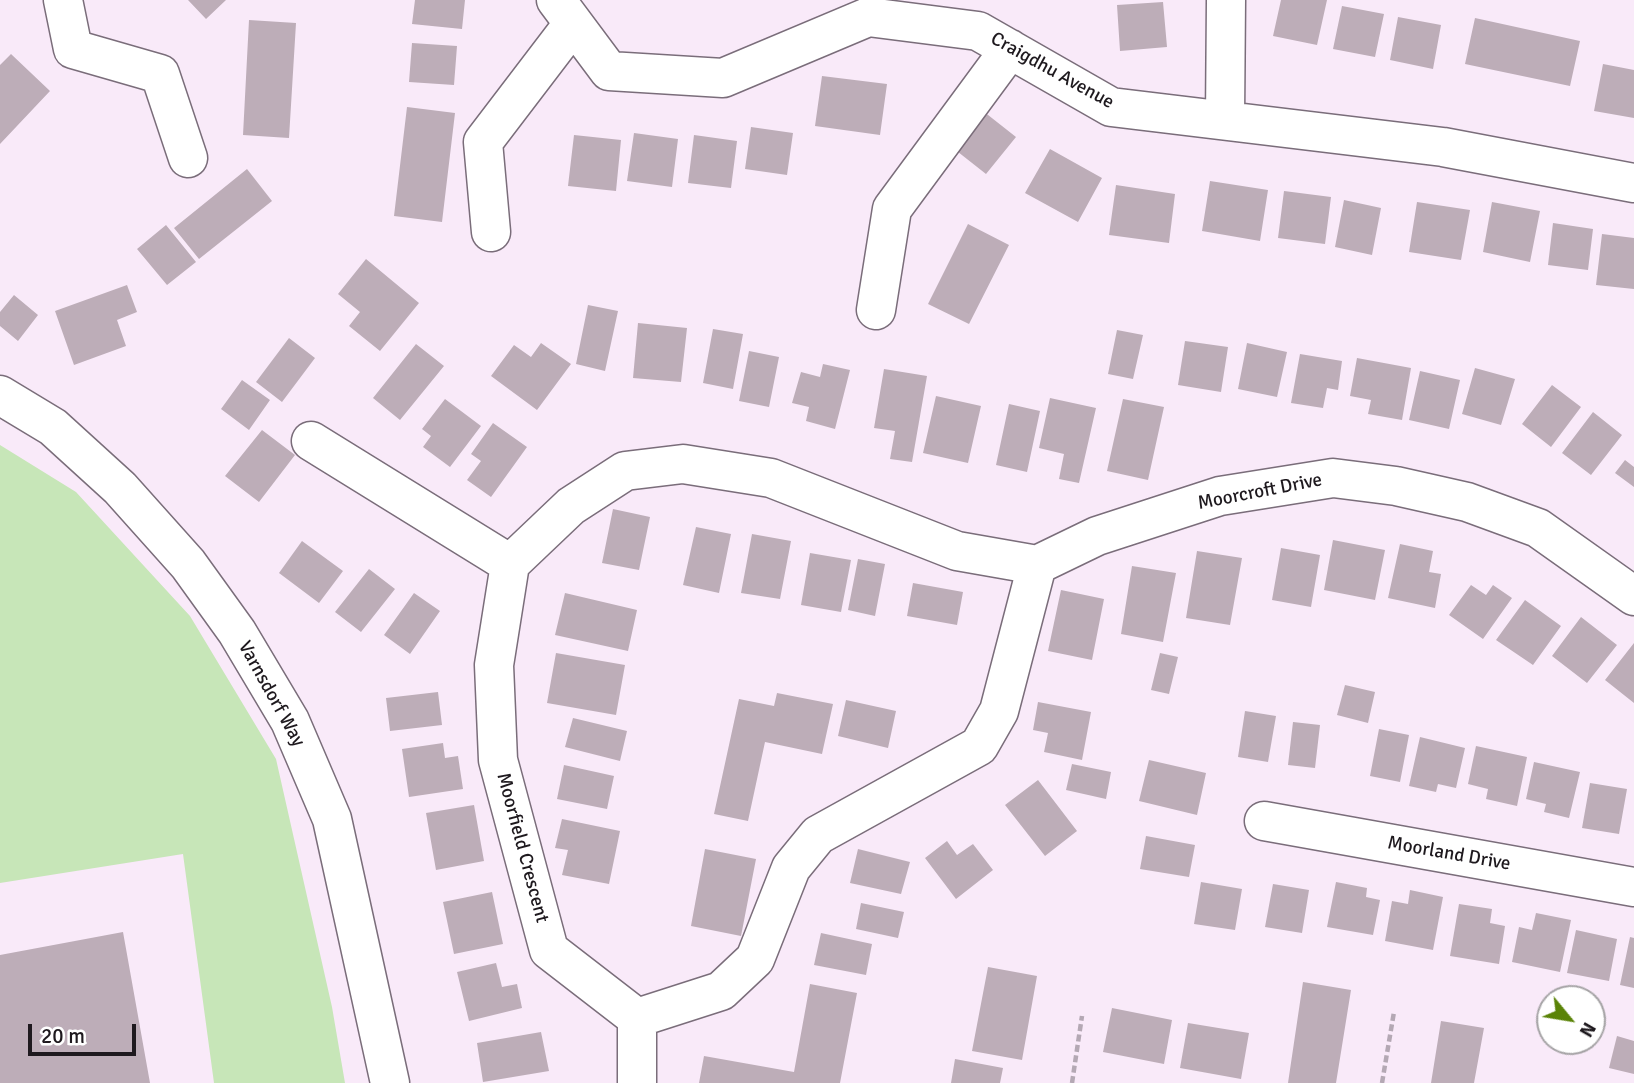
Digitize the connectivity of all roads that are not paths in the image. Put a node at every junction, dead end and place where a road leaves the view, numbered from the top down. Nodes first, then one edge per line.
1 (63, 0) edge
2 (1226, 0) edge
3 (565, 12) edge
4 (1010, 49) junction
5 (1225, 119) junction
6 (188, 158) dead end
7 (1634, 183) edge
8 (491, 232) dead end
9 (876, 310) dead end
10 (0, 395) edge
11 (311, 440) dead end
12 (510, 564) junction
13 (1037, 565) junction
14 (1634, 596) edge
15 (1264, 821) dead end
16 (1634, 887) edge
17 (637, 1018) junction
18 (390, 1083) edge
19 (637, 1083) edge

1 - 6 street
2 - 5 street
3 - 4 street, Craigdhu Avenue
3 - 8 street
4 - 5 street, Craigdhu Avenue
4 - 9 street
5 - 7 street, Craigdhu Avenue
10 - 18 street, Varnsdorf Way
11 - 12 street
12 - 13 street
12 - 17 street, Moorfield Crescent
13 - 14 street, Moorcroft Drive
13 - 17 street
15 - 16 street, Moorland Drive
17 - 19 street

